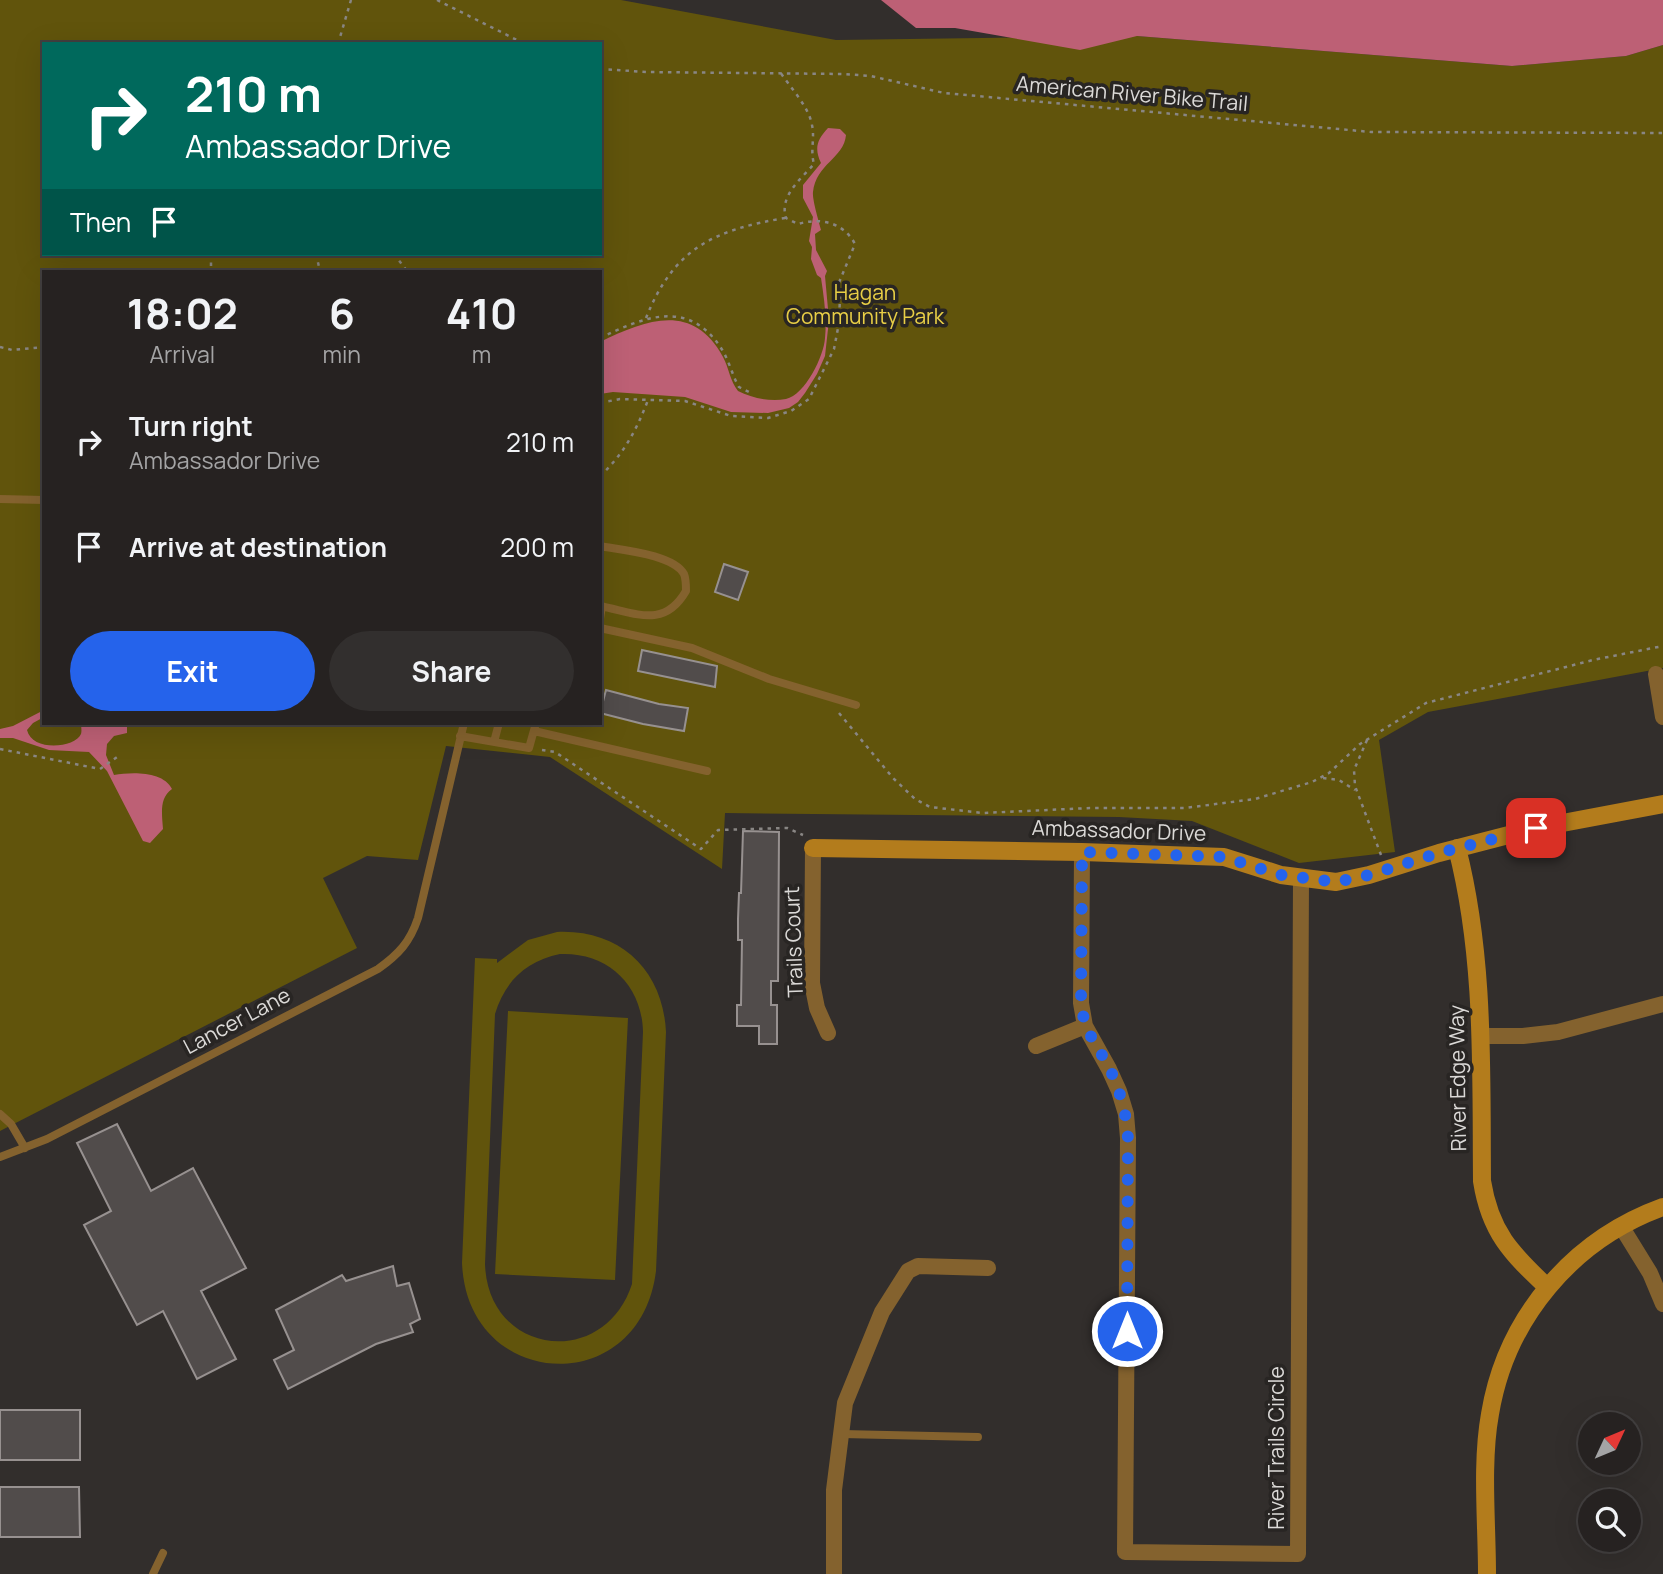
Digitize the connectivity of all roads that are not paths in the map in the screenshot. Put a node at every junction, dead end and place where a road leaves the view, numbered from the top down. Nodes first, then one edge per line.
1 (0, 499) edge
2 (42, 500) edge
3 (602, 546) edge
4 (602, 606) edge
5 (602, 628) edge
6 (1656, 674) dead end
7 (856, 705) dead end
8 (1663, 718) edge
9 (463, 725) edge
10 (498, 725) edge
11 (535, 727) edge
12 (460, 736) junction
13 (494, 742) junction
14 (707, 771) dead end
15 (1663, 804) edge
16 (813, 848) joint
17 (1457, 848) junction
18 (1082, 852) junction
19 (1301, 879) junction
20 (1663, 1004) edge
21 (1085, 1026) junction
22 (828, 1033) dead end
23 (1481, 1036) junction
24 (1036, 1046) dead end
25 (0, 1114) edge
26 (25, 1148) junction
27 (0, 1157) edge
28 (1663, 1207) edge
29 (1621, 1226) junction
30 (988, 1268) dead end
31 (1547, 1287) junction
32 (1663, 1304) edge
33 (842, 1434) junction
34 (978, 1437) dead end
35 (163, 1553) dead end
36 (153, 1574) edge
37 (834, 1574) edge
38 (1487, 1574) edge

1 - 2 lane
3 - 4 lane
5 - 7 lane
6 - 8 street
9 - 12 lane, Lancer Lane
10 - 13 lane
11 - 13 lane
11 - 14 lane
12 - 13 lane
12 - 26 lane, Lancer Lane
15 - 17 street, Ambassador Drive
16 - 18 street, Ambassador Drive
16 - 22 street, Trails Court
17 - 19 street, Ambassador Drive
17 - 23 street, River Edge Way
18 - 19 street, Ambassador Drive
18 - 21 street, River Trails Circle
19 - 21 street, River Trails Circle
20 - 23 street
21 - 24 street
23 - 31 street, River Edge Way
25 - 26 lane
26 - 27 lane, Lancer Lane
28 - 29 street
29 - 31 street
29 - 32 street
30 - 33 street
31 - 38 street
33 - 34 lane
33 - 37 street
35 - 36 lane

